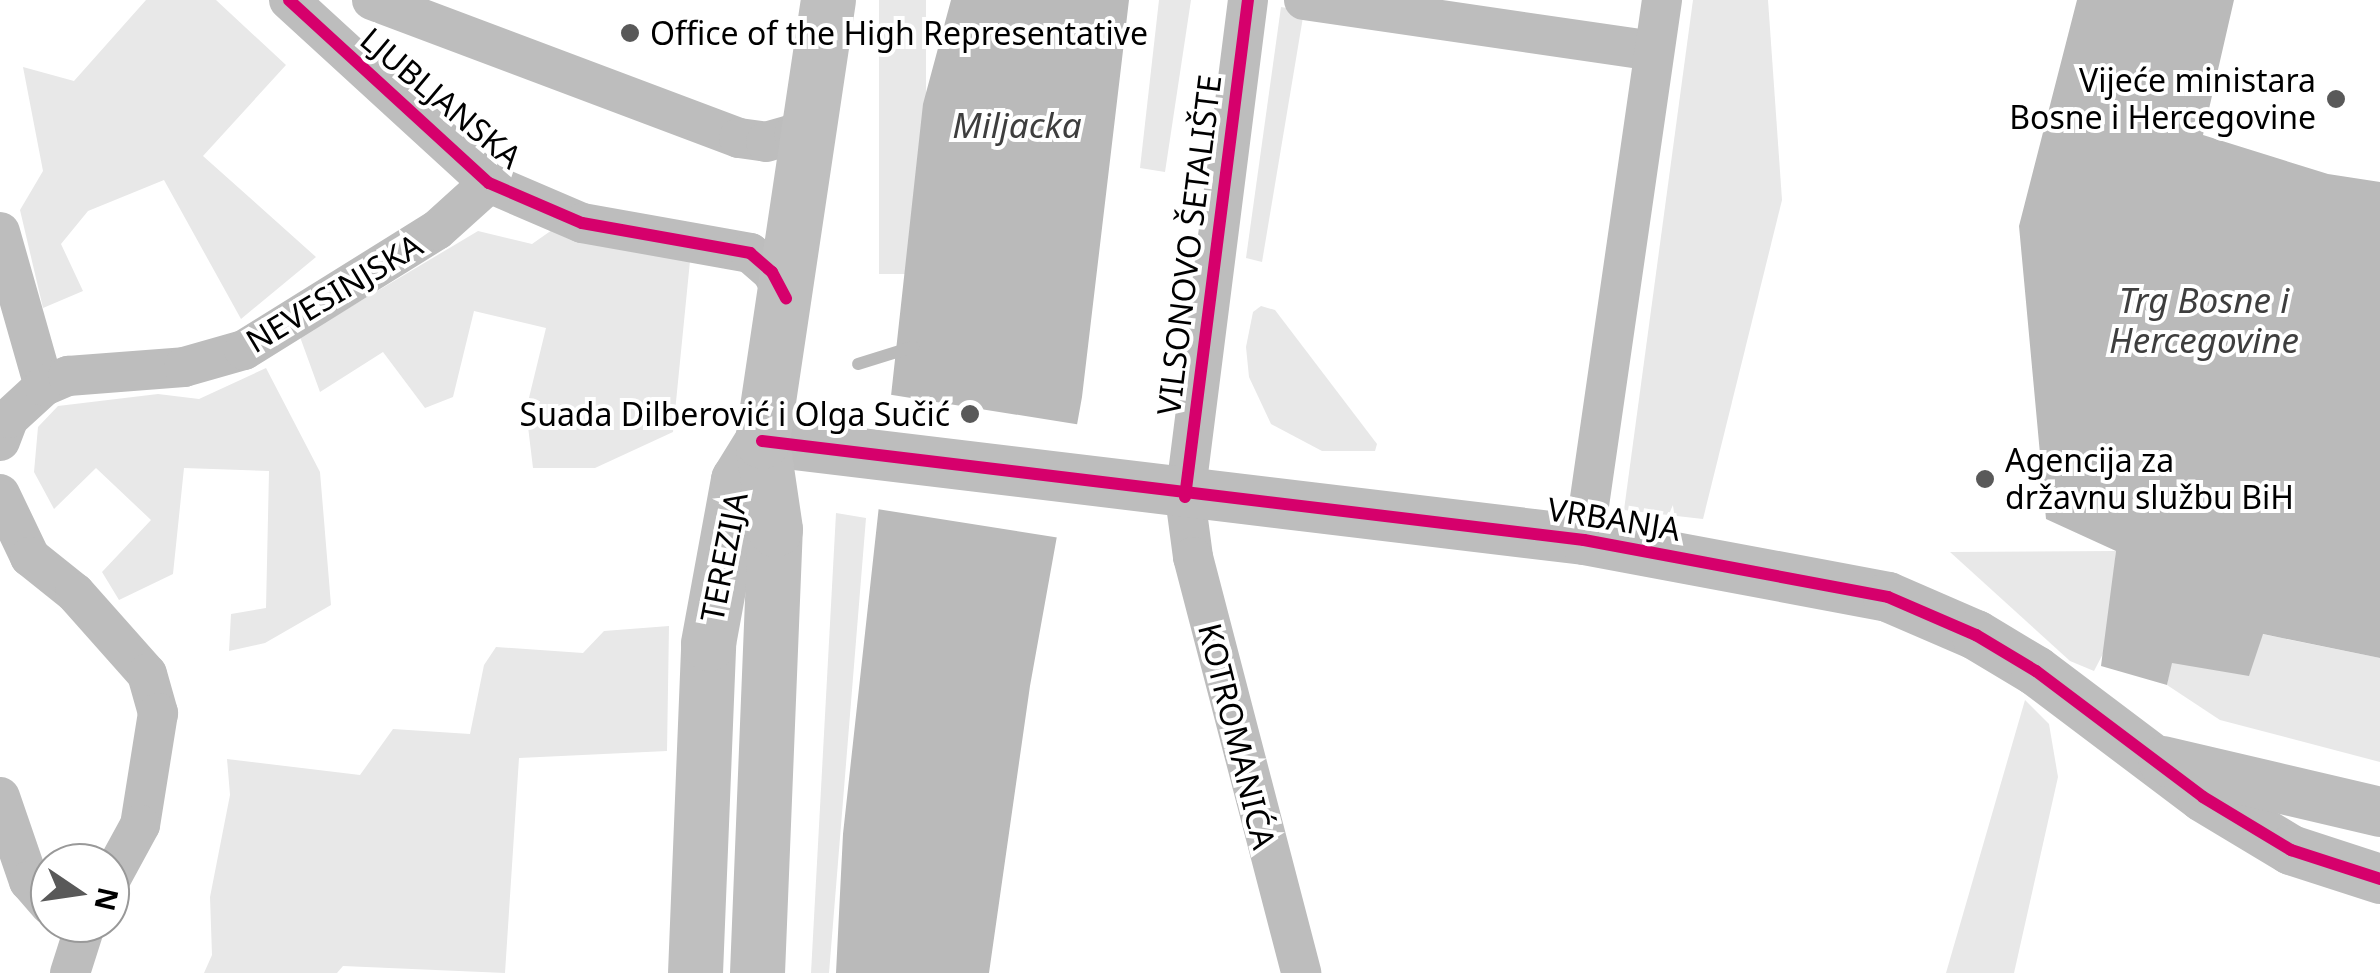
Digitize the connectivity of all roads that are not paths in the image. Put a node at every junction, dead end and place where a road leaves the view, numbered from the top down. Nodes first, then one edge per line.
1 (288, 0) edge
2 (372, 0) edge
3 (828, 0) edge
4 (1248, 0) edge
5 (1304, 0) edge
6 (1662, 0) edge
7 (1652, 51) junction
8 (816, 110) junction
9 (489, 183) junction
10 (0, 232) edge
11 (786, 298) junction
12 (44, 386) junction
13 (762, 441) junction
14 (0, 442) edge
15 (0, 494) edge
16 (1185, 496) junction
17 (1584, 540) junction
18 (2158, 760) junction
19 (0, 797) edge
20 (2380, 812) edge
21 (130, 843) edge
22 (2380, 878) edge
23 (30, 882) edge
24 (694, 973) edge
25 (757, 973) edge
26 (1301, 973) edge

1 - 9 street, LJUBLJANSKA
2 - 8 street, LJUBLJANSKA
3 - 8 main road
4 - 16 street, VILSONOVO ŠETALIŠTE
5 - 7 street
6 - 7 street
7 - 17 street
8 - 11 main road
9 - 11 street, LJUBLJANSKA
9 - 12 street, NEVESINJSKA
10 - 12 street
11 - 13 main road
12 - 14 street
13 - 16 street, VRBANJA
13 - 24 main road, TEREZIJA
13 - 25 main road, TEREZIJA
15 - 21 street
16 - 17 street, VRBANJA
16 - 26 street, KOTROMANIĆA
17 - 18 street, VRBANJA
18 - 20 street, VRBANJA
18 - 22 street, VRBANJA
19 - 23 street

